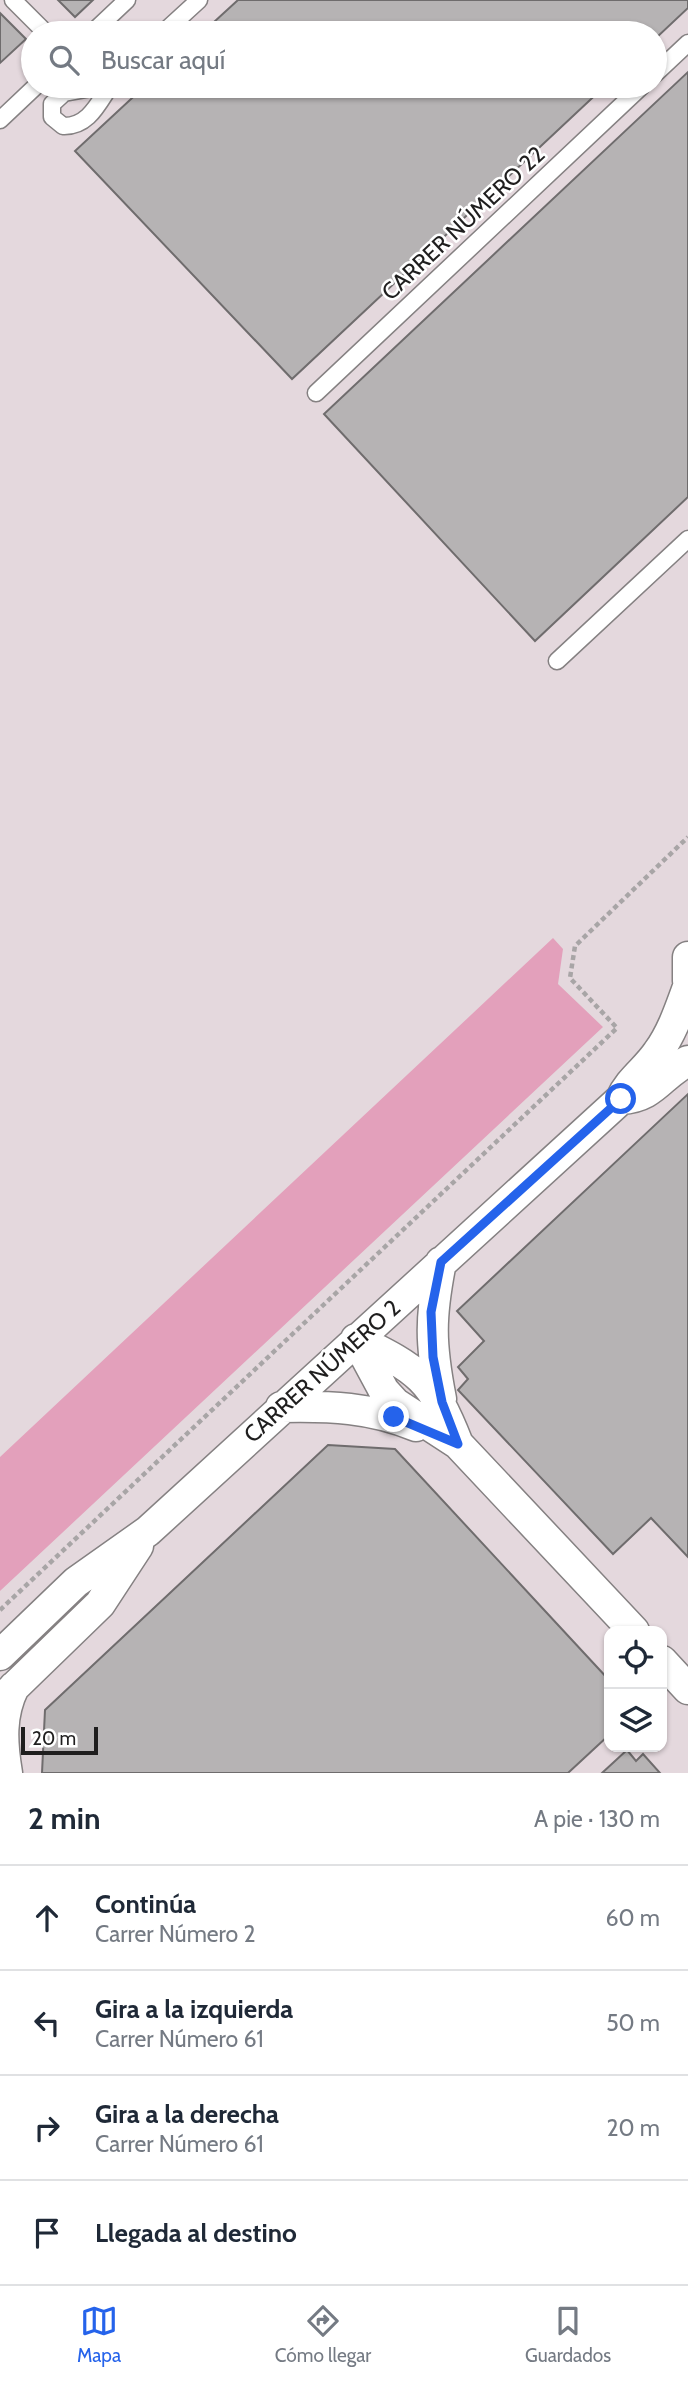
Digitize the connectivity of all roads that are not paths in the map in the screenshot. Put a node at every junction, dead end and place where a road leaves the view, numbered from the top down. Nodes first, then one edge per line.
1 (13, 0) edge
2 (127, 0) edge
3 (198, 0) edge
4 (34, 21) edge
5 (105, 21) edge
6 (176, 21) edge
7 (688, 43) edge
8 (667, 63) edge
9 (23, 98) edge
10 (59, 98) edge
11 (102, 98) edge
12 (629, 98) edge
13 (0, 120) edge
14 (316, 393) dead end
15 (688, 539) edge
16 (557, 662) dead end
17 (688, 957) edge
18 (688, 981) edge
19 (688, 987) edge
20 (688, 1061) edge
21 (621, 1099) junction
22 (441, 1262) junction
23 (356, 1339) junction
24 (442, 1402) junction
25 (281, 1407) junction
26 (458, 1444) junction
27 (148, 1531) junction
28 (76, 1582) junction
29 (629, 1626) edge
30 (0, 1655) edge
31 (667, 1666) edge
32 (688, 1689) edge
33 (5, 1690) edge
34 (7, 1773) edge

1 - 4 lane
2 - 5 lane
3 - 6 lane
7 - 8 lane
9 - 13 lane
10 - 11 lane
12 - 14 lane, CARRER NÚMERO 22
15 - 16 lane
17 - 18 street
19 - 21 street, CARRER NÚMERO 2
20 - 21 street, CARRER NÚMERO 2
21 - 22 street, CARRER NÚMERO 2
22 - 23 street, CARRER NÚMERO 2
22 - 24 street
23 - 24 street
23 - 25 street, CARRER NÚMERO 2
23 - 26 street
24 - 26 street
25 - 26 street
25 - 27 street, CARRER NÚMERO 2
26 - 29 street
27 - 28 street, CARRER NÚMERO 2
27 - 33 street, CARRER NÚMERO 2
28 - 30 street, CARRER NÚMERO 2
28 - 33 street, CARRER NÚMERO 2
31 - 32 street
33 - 34 street

